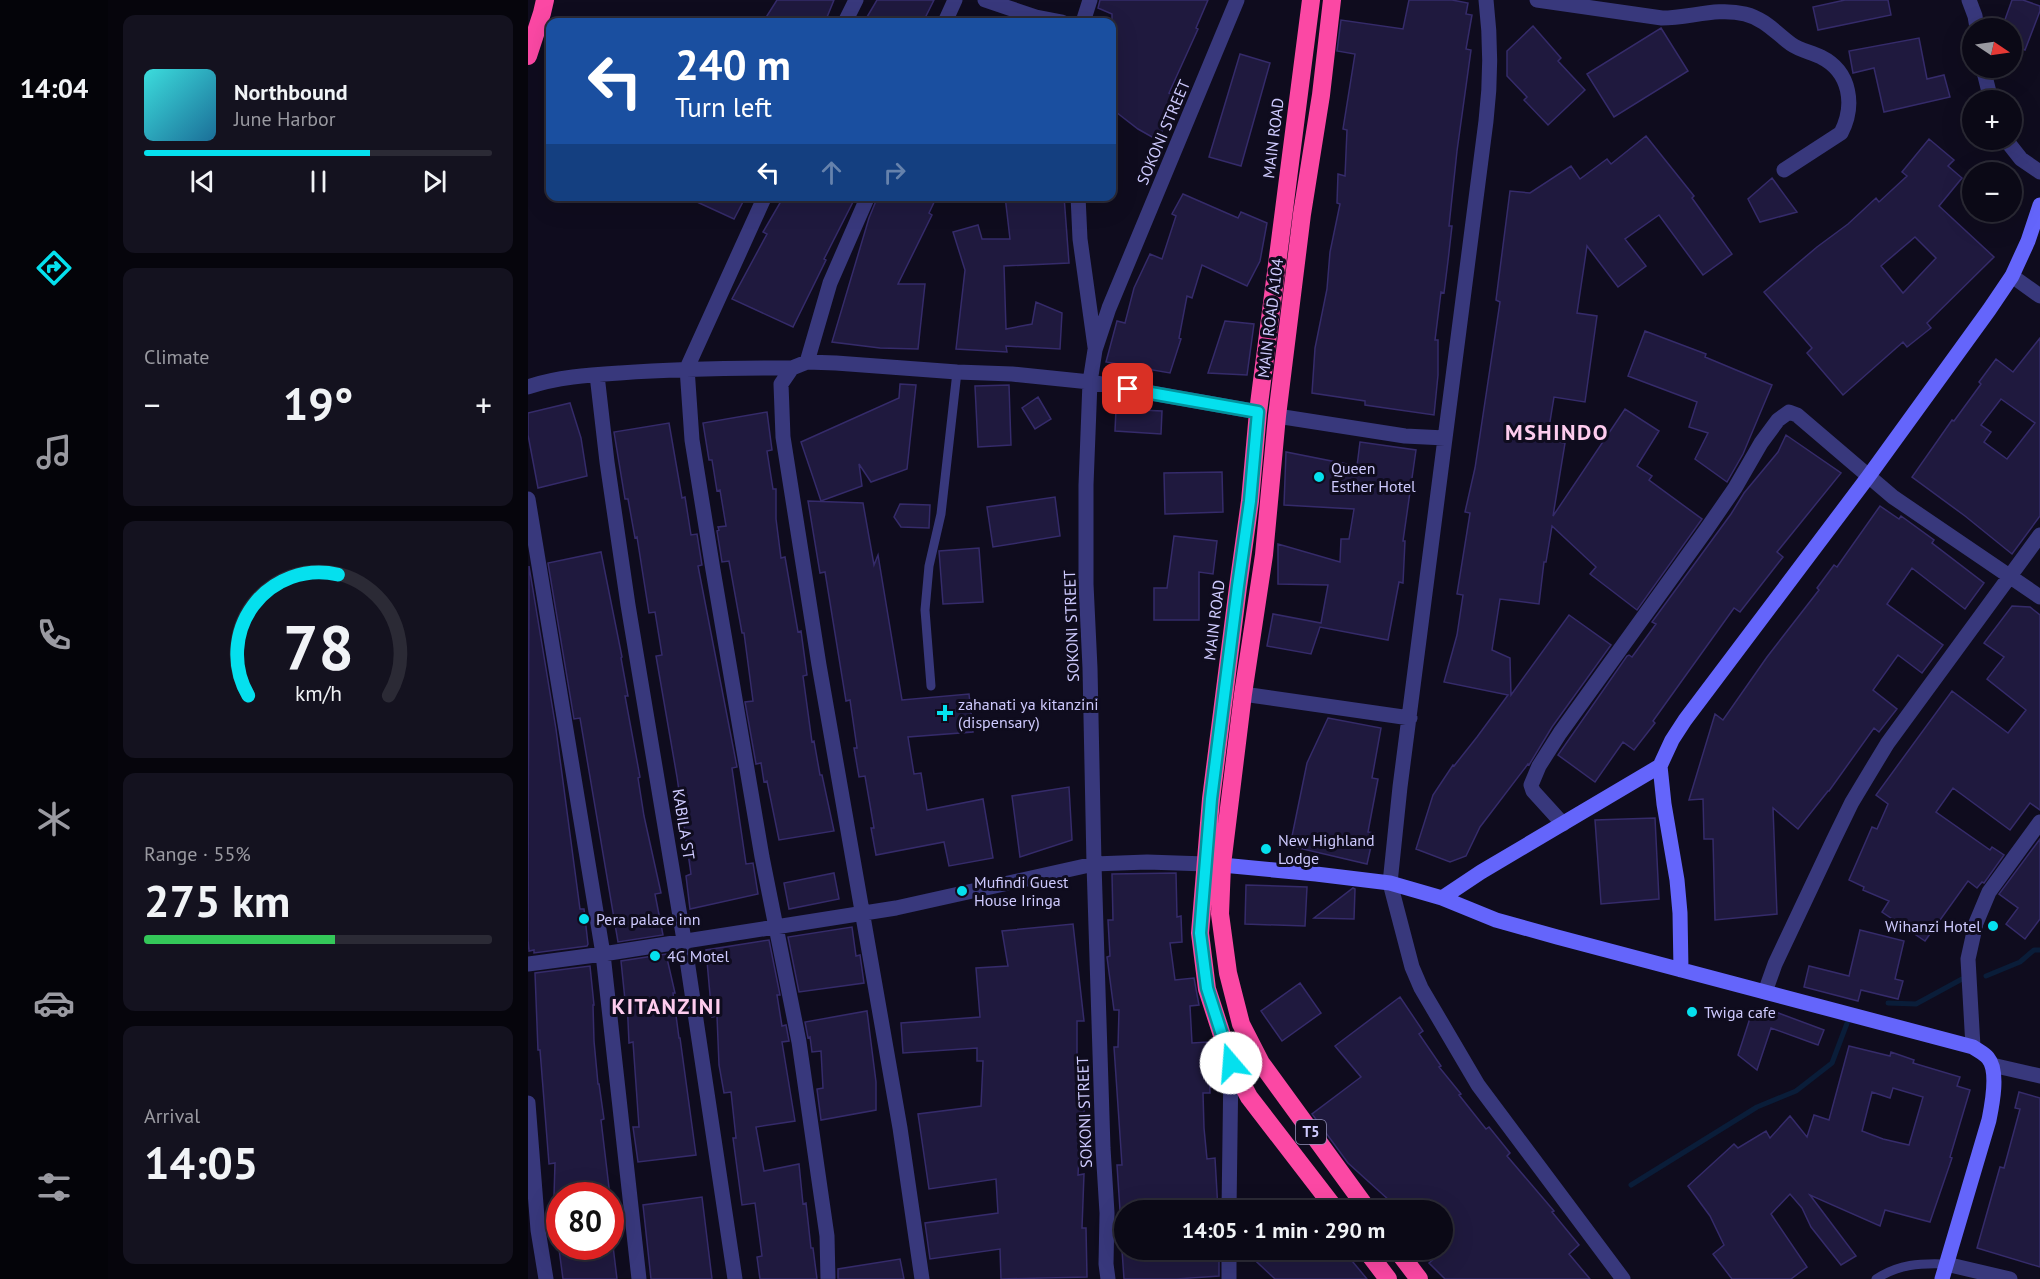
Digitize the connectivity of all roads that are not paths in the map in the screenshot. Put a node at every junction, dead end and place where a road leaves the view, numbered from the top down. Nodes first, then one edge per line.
1 (544, 0) edge
2 (856, 0) edge
3 (955, 0) edge
4 (985, 0) edge
5 (1090, 0) edge
6 (1237, 0) edge
7 (1311, 0) edge
8 (1332, 0) edge
9 (1486, 0) edge
10 (1537, 0) edge
11 (1969, 0) edge
12 (847, 18) edge
13 (947, 18) edge
14 (1041, 18) edge
15 (1084, 18) edge
16 (1975, 18) edge
17 (528, 56) edge
18 (1299, 93) junction
19 (1320, 95) junction
20 (2014, 150) edge
21 (1784, 170) dead end
22 (2040, 172) edge
23 (763, 201) edge
24 (866, 201) edge
25 (1078, 201) edge
26 (2040, 205) edge
27 (2012, 276) junction
28 (2040, 296) edge
29 (1095, 350) junction
30 (807, 362) junction
31 (687, 368) junction
32 (792, 368) junction
33 (957, 372) junction
34 (597, 375) junction
35 (1090, 382) junction
36 (528, 387) edge
37 (1258, 412) junction
38 (1277, 416) junction
39 (1444, 438) junction
40 (1868, 477) junction
41 (528, 499) edge
42 (2040, 534) edge
43 (531, 536) edge
44 (2009, 577) junction
45 (2040, 597) edge
46 (931, 686) dead end
47 (1243, 694) junction
48 (1410, 718) junction
49 (1659, 766) junction
50 (2040, 822) edge
51 (1563, 824) junction
52 (1094, 864) junction
53 (1214, 865) junction
54 (1390, 884) junction
55 (1442, 898) junction
56 (862, 912) junction
57 (776, 925) junction
58 (684, 940) junction
59 (603, 954) junction
60 (528, 964) edge
61 (1681, 970) junction
62 (1765, 992) junction
63 (1973, 1047) junction
64 (1256, 1053) junction
65 (1231, 1063) junction
66 (1992, 1065) junction
67 (2040, 1076) edge
68 (528, 1103) edge
69 (1229, 1200) edge
70 (1328, 1200) edge
71 (1361, 1200) edge
72 (1229, 1260) edge
73 (1374, 1260) edge
74 (1405, 1260) edge
75 (1944, 1272) edge
76 (546, 1279) edge
77 (639, 1279) edge
78 (735, 1279) edge
79 (828, 1279) edge
80 (922, 1279) edge
81 (1108, 1279) edge
82 (1229, 1279) edge
83 (1388, 1279) edge
84 (1419, 1279) edge
85 (1623, 1279) edge
86 (1876, 1279) edge
87 (2010, 1279) edge

1 - 17 highway
2 - 12 street
3 - 13 street
4 - 14 street
5 - 15 street
6 - 29 street, SOKONI STREET
7 - 18 highway, MAIN ROAD / T5
8 - 19 highway, MAIN ROAD A104 / T5
9 - 39 street
10 - 21 street
11 - 16 street
18 - 19 highway
18 - 37 highway, MAIN ROAD / T5
19 - 38 highway, MAIN ROAD A104 / T5
20 - 22 street
23 - 31 street
24 - 30 street
25 - 29 street
26 - 27 street
27 - 28 street
27 - 40 street
29 - 35 street, SOKONI STREET
30 - 32 street
30 - 33 street
31 - 32 street
31 - 34 street
31 - 57 street
32 - 56 street
33 - 35 street
33 - 46 lane
34 - 36 street
34 - 58 street, KABILA ST
35 - 37 street
35 - 52 street, SOKONI STREET
37 - 53 highway, MAIN ROAD / T5
38 - 39 street
38 - 47 highway, MAIN ROAD A104 / T5
39 - 48 street
40 - 44 street
40 - 49 street
40 - 51 street
41 - 43 street
42 - 44 street
43 - 59 street
44 - 45 street
44 - 62 street
47 - 48 street
47 - 53 highway, MAIN ROAD A104 / T5
48 - 54 street
49 - 51 street
49 - 61 street
50 - 63 street
51 - 55 street
52 - 53 street
52 - 56 street
52 - 81 street, SOKONI STREET
53 - 54 street
53 - 64 highway, MAIN ROAD A104 / T5
53 - 65 highway, MAIN ROAD / T5
54 - 55 street
54 - 85 street
55 - 61 street
56 - 57 street
56 - 80 street
57 - 58 street
57 - 79 street
58 - 59 street
58 - 78 street, KABILA ST
59 - 60 street
59 - 77 street
61 - 62 street
62 - 63 street
63 - 66 street
64 - 65 street
64 - 71 highway, MAIN ROAD A104 / T5
65 - 69 street
65 - 70 highway, MAIN ROAD / T5
66 - 67 street
66 - 75 street
68 - 76 street
72 - 82 street
73 - 83 highway
74 - 84 highway
75 - 86 lane
75 - 87 street

